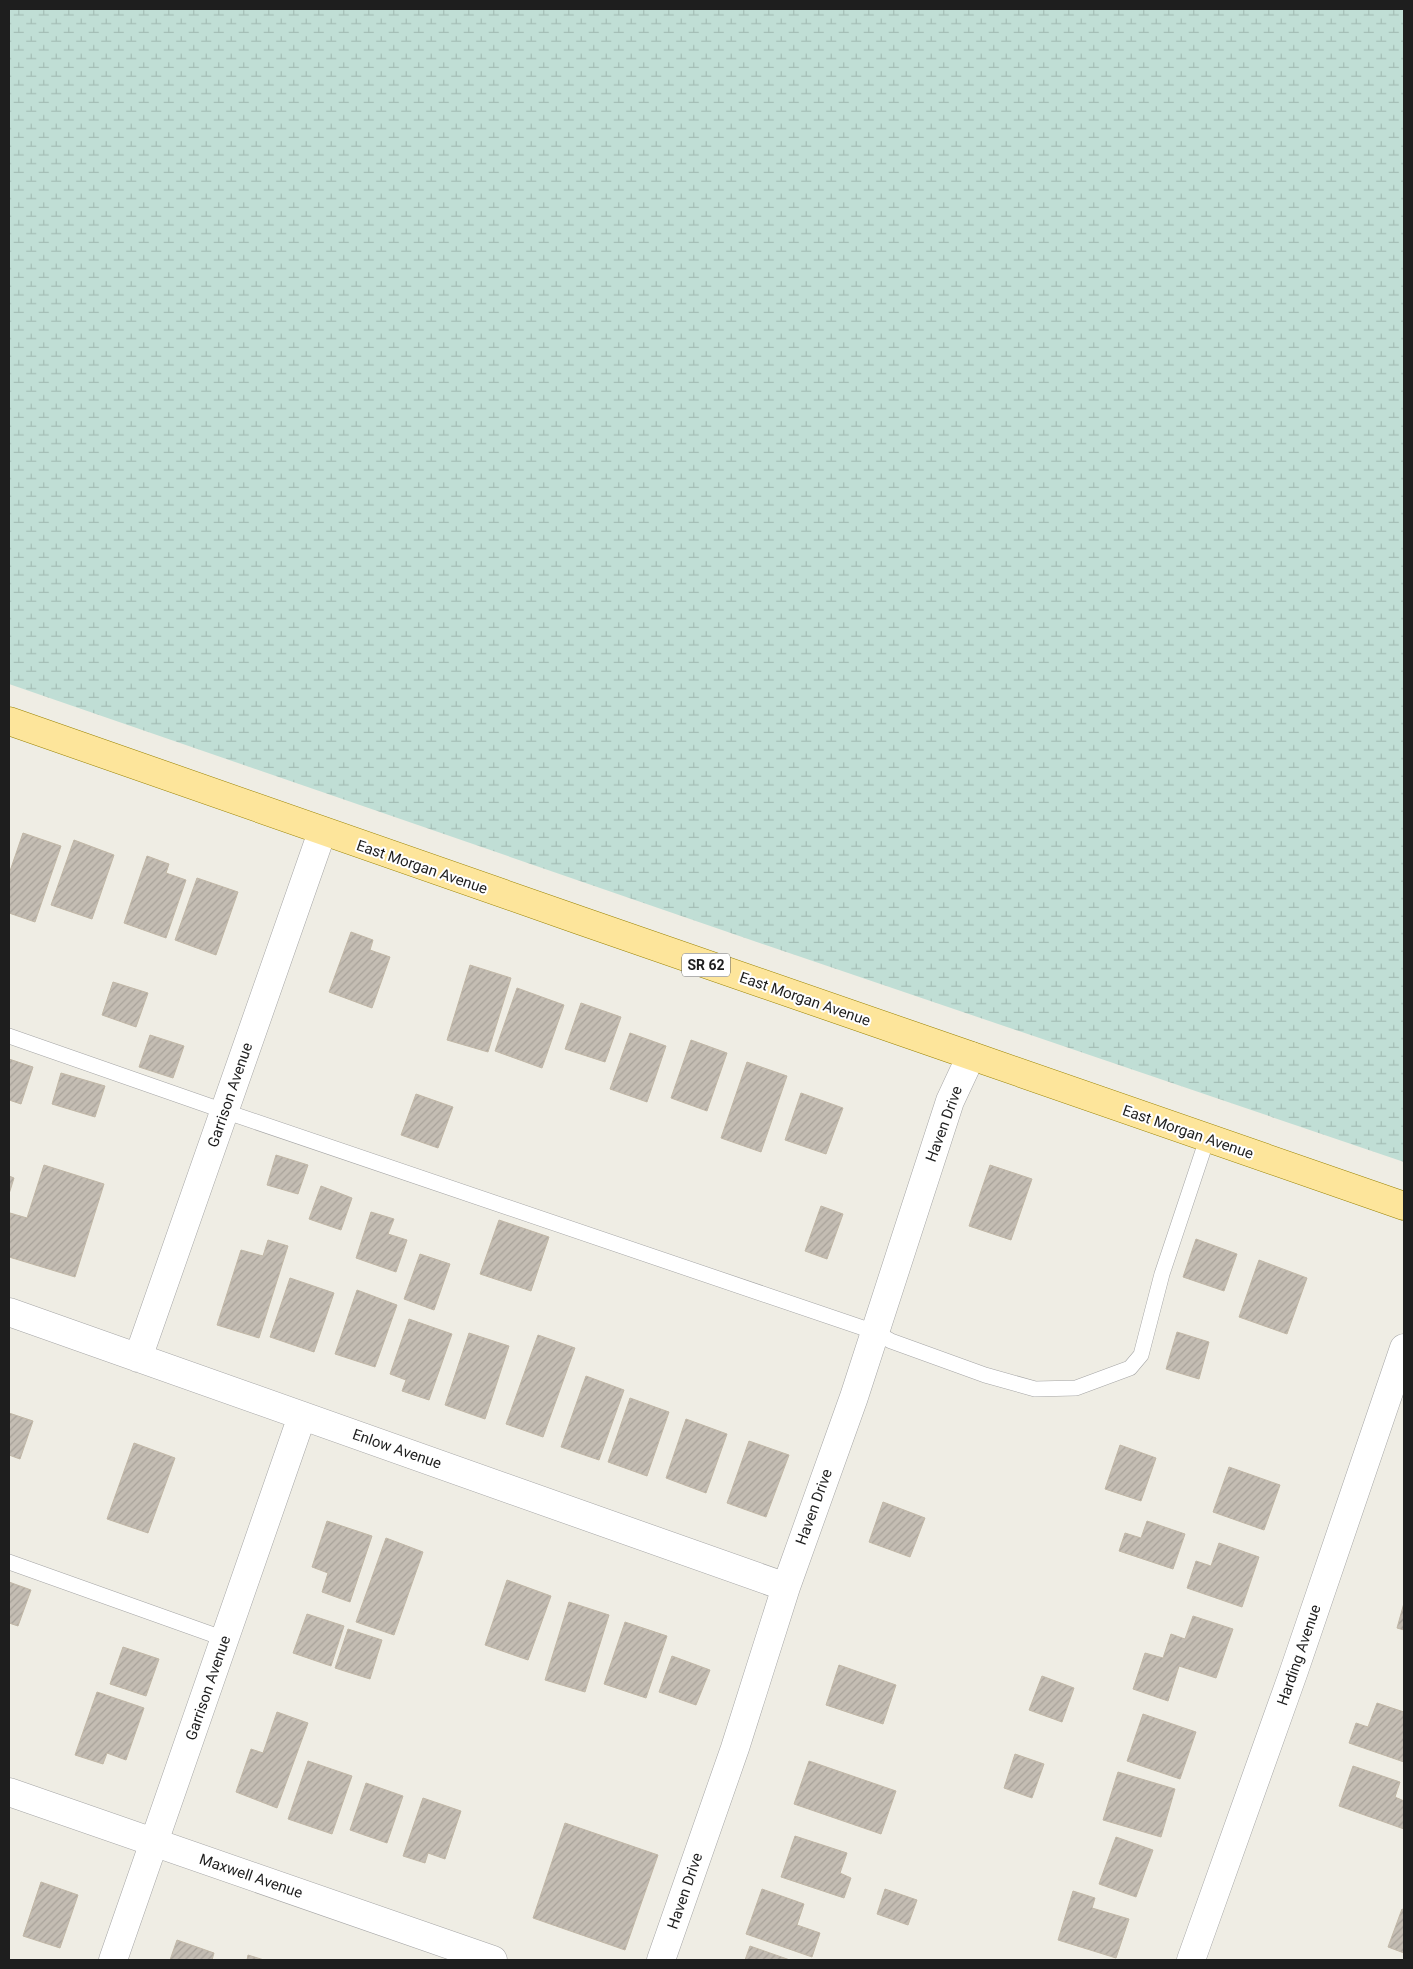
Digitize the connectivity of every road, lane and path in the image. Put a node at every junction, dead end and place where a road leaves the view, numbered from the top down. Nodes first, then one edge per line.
1 (9, 721) edge
2 (322, 832) junction
3 (9, 1036) edge
4 (971, 1056) junction
5 (224, 1111) junction
6 (1207, 1139) junction
7 (1404, 1206) edge
8 (9, 1312) edge
9 (875, 1332) junction
10 (1404, 1348) edge
11 (138, 1358) junction
12 (302, 1416) junction
13 (9, 1562) edge
14 (786, 1587) junction
15 (225, 1639) junction
16 (9, 1792) edge
17 (154, 1843) junction
18 (113, 1960) edge
19 (493, 1960) edge
20 (661, 1960) edge
21 (1191, 1960) edge

1 - 2 main road, East Morgan Avenue / SR 62
2 - 4 main road, East Morgan Avenue / SR 62
2 - 5 street, Garrison Avenue
3 - 5 lane
4 - 6 main road, East Morgan Avenue / SR 62
4 - 9 street, Haven Drive
5 - 9 lane
5 - 11 street, Garrison Avenue
6 - 7 main road, East Morgan Avenue / SR 62
6 - 9 lane
8 - 11 street, Enlow Avenue
9 - 14 street, Haven Drive
10 - 21 street, Harding Avenue
11 - 12 street, Enlow Avenue
12 - 14 street, Enlow Avenue
12 - 15 street, Garrison Avenue
13 - 15 lane
14 - 20 street, Haven Drive
15 - 17 street, Garrison Avenue
16 - 17 street, Maxwell Avenue
17 - 18 street, Garrison Avenue
17 - 19 street, Maxwell Avenue

